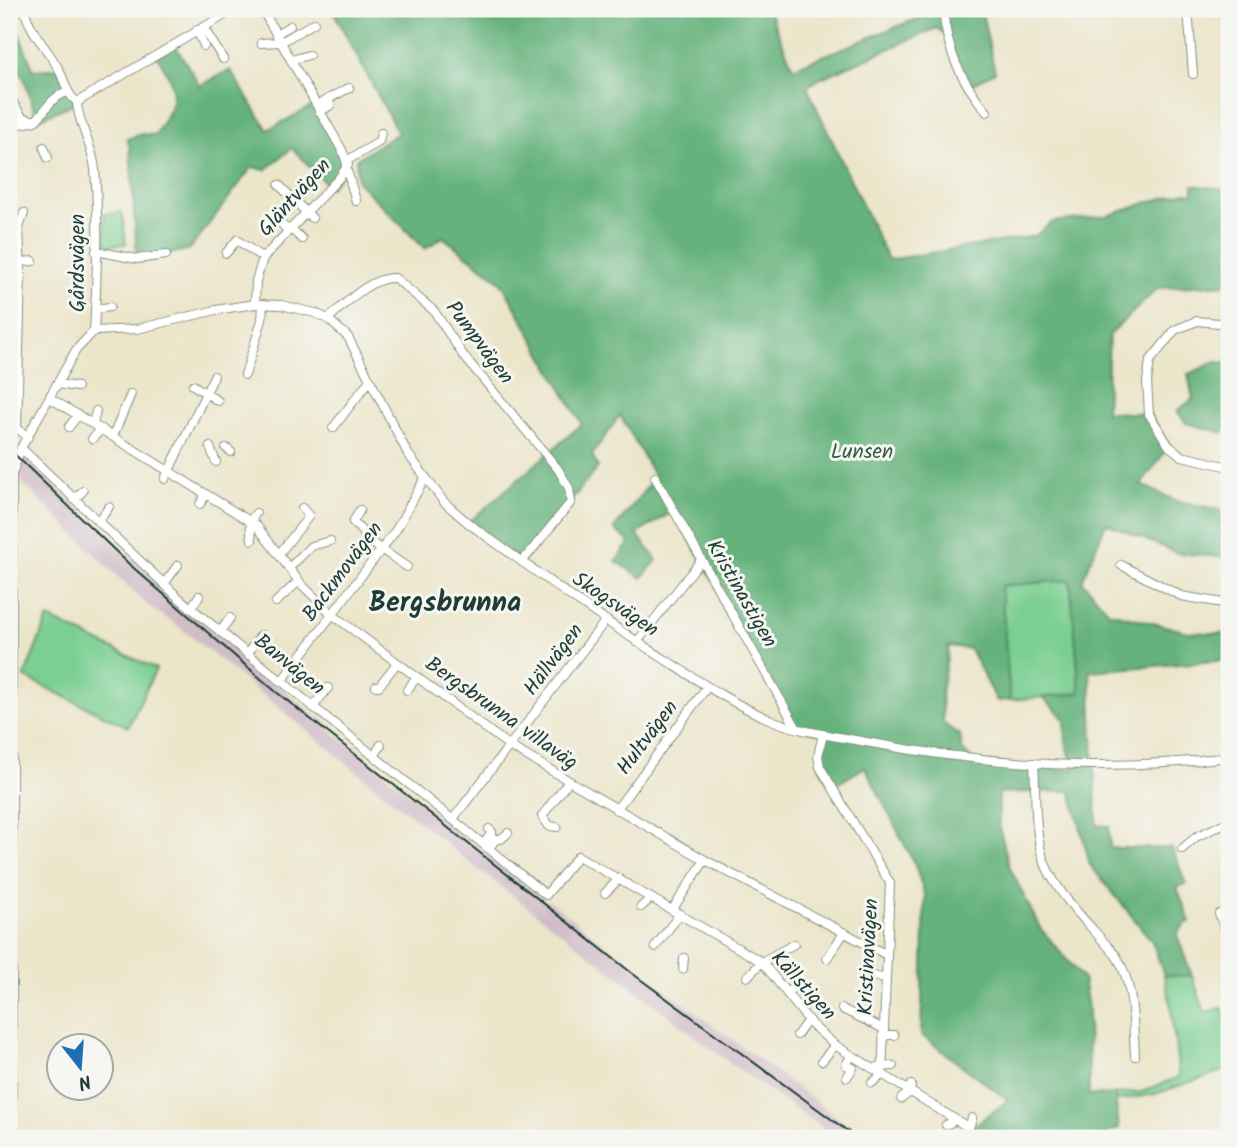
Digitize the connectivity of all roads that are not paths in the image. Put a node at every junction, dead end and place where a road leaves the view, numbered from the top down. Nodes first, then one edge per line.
1 (24, 9) edge
2 (235, 9) edge
3 (274, 9) edge
4 (943, 9) edge
5 (1188, 9) edge
6 (263, 12) edge
7 (314, 23) dead end
8 (290, 26) dead end
9 (200, 28) junction
10 (276, 34) junction
11 (261, 43) dead end
12 (281, 43) junction
13 (158, 44) dead end
14 (204, 46) dead end
15 (156, 54) junction
16 (309, 55) dead end
17 (223, 59) dead end
18 (291, 66) junction
19 (1193, 74) dead end
20 (349, 88) dead end
21 (68, 92) junction
22 (323, 95) dead end
23 (9, 96) edge
24 (78, 102) junction
25 (331, 105) dead end
26 (317, 106) junction
27 (986, 112) dead end
28 (35, 121) junction
29 (9, 126) edge
30 (381, 134) dead end
31 (44, 147) dead end
32 (48, 158) dead end
33 (346, 164) junction
34 (279, 185) dead end
35 (356, 201) dead end
36 (24, 214) dead end
37 (308, 215) junction
38 (279, 221) dead end
39 (289, 229) junction
40 (302, 239) dead end
41 (224, 250) dead end
42 (96, 251) junction
43 (166, 255) dead end
44 (263, 258) junction
45 (33, 261) dead end
46 (21, 262) junction
47 (9, 273) edge
48 (21, 273) junction
49 (258, 275) junction
50 (268, 276) dead end
51 (259, 304) junction
52 (110, 307) dead end
53 (96, 309) junction
54 (328, 319) junction
55 (9, 321) edge
56 (20, 323) junction
57 (1229, 324) edge
58 (94, 331) junction
59 (245, 375) dead end
60 (214, 376) dead end
61 (369, 380) junction
62 (58, 384) junction
63 (193, 385) dead end
64 (77, 387) dead end
65 (13, 391) edge
66 (206, 393) junction
67 (131, 394) dead end
68 (50, 398) junction
69 (218, 401) dead end
70 (96, 411) dead end
71 (78, 415) junction
72 (9, 422) edge
73 (93, 424) junction
74 (69, 427) dead end
75 (17, 428) junction
76 (332, 428) dead end
77 (102, 429) junction
78 (113, 436) junction
79 (28, 437) junction
80 (92, 439) dead end
81 (210, 447) dead end
82 (21, 448) junction
83 (216, 462) dead end
84 (1229, 467) edge
85 (170, 470) junction
86 (656, 477) dead end
87 (425, 478) junction
88 (195, 486) junction
89 (83, 491) dead end
90 (206, 494) junction
91 (188, 496) dead end
92 (74, 499) junction
93 (200, 504) dead end
94 (108, 507) dead end
95 (302, 508) dead end
96 (360, 510) dead end
97 (256, 513) dead end
98 (250, 521) junction
99 (98, 522) junction
100 (252, 540) dead end
101 (330, 541) dead end
102 (382, 550) junction
103 (279, 554) junction
104 (702, 560) junction
105 (522, 562) junction
106 (178, 565) dead end
107 (1121, 565) dead end
108 (407, 567) dead end
109 (289, 568) junction
110 (299, 581) junction
111 (164, 584) junction
112 (199, 596) dead end
113 (276, 602) dead end
114 (1229, 604) edge
115 (191, 608) junction
116 (333, 615) junction
117 (230, 618) dead end
118 (606, 620) junction
119 (220, 632) junction
120 (261, 635) dead end
121 (637, 642) junction
122 (247, 654) junction
123 (391, 661) junction
124 (417, 677) junction
125 (281, 682) junction
126 (376, 686) dead end
127 (707, 687) junction
128 (328, 688) dead end
129 (407, 690) dead end
130 (313, 707) junction
131 (349, 720) dead end
132 (796, 727) junction
133 (341, 730) junction
134 (823, 734) junction
135 (381, 745) dead end
136 (511, 747) junction
137 (374, 756) junction
138 (1229, 757) edge
139 (1034, 764) junction
140 (568, 782) junction
141 (443, 798) dead end
142 (437, 806) junction
143 (616, 810) junction
144 (453, 819) junction
145 (1229, 821) edge
146 (557, 827) dead end
147 (489, 829) dead end
148 (508, 833) dead end
149 (486, 846) junction
150 (11, 849) edge
151 (1182, 849) dead end
152 (705, 860) junction
153 (619, 879) junction
154 (605, 893) dead end
155 (547, 895) joint
156 (651, 898) junction
157 (640, 907) dead end
158 (1229, 911) edge
159 (676, 912) junction
160 (844, 933) junction
161 (1229, 940) edge
162 (794, 944) dead end
163 (655, 947) dead end
164 (887, 955) junction
165 (684, 958) dead end
166 (827, 958) dead end
167 (762, 962) junction
168 (683, 969) dead end
169 (873, 976) dead end
170 (747, 977) dead end
171 (886, 979) junction
172 (797, 982) dead end
173 (789, 996) junction
174 (782, 1007) dead end
175 (842, 1009) dead end
176 (808, 1020) junction
177 (883, 1032) junction
178 (797, 1035) dead end
179 (894, 1035) dead end
180 (835, 1045) junction
181 (848, 1051) junction
182 (1135, 1056) dead end
183 (822, 1061) dead end
184 (882, 1065) junction
185 (893, 1066) dead end
186 (873, 1069) junction
187 (882, 1075) junction
188 (847, 1077) dead end
189 (872, 1083) dead end
190 (911, 1088) junction
191 (901, 1099) dead end
192 (972, 1118) dead end
193 (12, 1138) edge

1 - 21 street
2 - 9 street
3 - 6 street
4 - 27 street
5 - 19 street
6 - 10 street, Gläntvägen
7 - 12 street
8 - 10 street
9 - 14 street
9 - 15 street
9 - 17 street
10 - 12 street, Gläntvägen
11 - 12 street
12 - 18 street, Gläntvägen
13 - 15 street
15 - 24 street
16 - 18 street
18 - 26 street, Gläntvägen
20 - 26 street
21 - 24 street
21 - 28 street
22 - 26 street
23 - 28 street
24 - 42 street, Gårdsvägen
25 - 26 street
26 - 33 street, Gläntvägen
28 - 29 street
30 - 33 street
31 - 32 street
33 - 35 street
33 - 37 street, Gläntvägen
34 - 37 street
36 - 46 street
37 - 39 street, Gläntvägen
38 - 39 street
39 - 40 street
39 - 44 street, Gläntvägen
41 - 44 street
42 - 43 street
42 - 53 street, Gårdsvägen
44 - 49 street, Gläntvägen
45 - 46 street
46 - 48 street
47 - 48 street
48 - 56 street
49 - 50 street
49 - 51 street, Gläntvägen
51 - 54 street, Skogsvägen
51 - 58 street, Skogsvägen
51 - 59 street, Gläntvägen
52 - 53 street
53 - 58 street, Gårdsvägen
54 - 61 street, Skogsvägen
54 - 105 street, Pumpvägen
55 - 56 street
56 - 65 street
57 - 84 street
58 - 62 street, Gårdsvägen
60 - 66 street
61 - 76 street
61 - 87 street, Skogsvägen
62 - 64 street
62 - 68 street, Gårdsvägen
63 - 66 street
65 - 75 street
66 - 69 street
66 - 85 street
67 - 78 street
68 - 71 street, Bergsbrunna villaväg
68 - 79 street, Gårdsvägen
70 - 73 street
71 - 73 street, Bergsbrunna villaväg
71 - 74 street
72 - 75 street
73 - 77 street, Bergsbrunna villaväg
75 - 79 street
77 - 78 street, Bergsbrunna villaväg
77 - 80 street
78 - 85 street, Bergsbrunna villaväg
79 - 82 street, Gårdsvägen
81 - 83 street
82 - 92 street, Banvägen
82 - 150 street, Gårdsvägen
85 - 88 street, Bergsbrunna villaväg
86 - 104 street, Kristinastigen
87 - 102 street, Backmovägen
87 - 105 street, Skogsvägen
88 - 90 street, Bergsbrunna villaväg
88 - 91 street
89 - 92 street
90 - 93 street
90 - 98 street, Bergsbrunna villaväg
92 - 99 street, Banvägen
94 - 99 street
95 - 103 street
96 - 102 street
97 - 98 street
98 - 100 street
98 - 103 street, Bergsbrunna villaväg
99 - 111 street, Banvägen
101 - 109 street
102 - 108 street
102 - 116 street, Backmovägen
103 - 109 street, Bergsbrunna villaväg
104 - 121 street
104 - 132 street, Kristinastigen
105 - 118 street, Skogsvägen
106 - 111 street
107 - 114 street
109 - 110 street, Bergsbrunna villaväg
110 - 113 street
110 - 116 street, Bergsbrunna villaväg
111 - 115 street, Banvägen
112 - 115 street
115 - 119 street, Banvägen
116 - 123 street, Bergsbrunna villaväg
116 - 125 street, Backmovägen
117 - 119 street
118 - 121 street, Skogsvägen
118 - 136 street, Hällvägen
119 - 122 street, Banvägen
120 - 122 street
121 - 127 street, Skogsvägen
122 - 125 street, Banvägen
123 - 124 street, Bergsbrunna villaväg
123 - 126 street
124 - 129 street
124 - 136 street, Bergsbrunna villaväg
125 - 130 street, Banvägen
127 - 132 street, Skogsvägen
127 - 143 street, Hultvägen
128 - 130 street
130 - 133 street, Banvägen
131 - 133 street
132 - 134 street, Skogsvägen
133 - 137 street, Banvägen
134 - 139 street, Skogsvägen
134 - 164 street, Kristinavägen
135 - 137 street
136 - 140 street, Bergsbrunna villaväg
136 - 144 street, Hällvägen
137 - 142 street, Banvägen
138 - 139 street, Skogsvägen
139 - 182 street
140 - 143 street, Bergsbrunna villaväg
140 - 146 street
141 - 142 street
142 - 144 street, Banvägen
143 - 152 street, Bergsbrunna villaväg
144 - 149 street, Banvägen
145 - 151 street
147 - 149 street
148 - 149 street
149 - 155 street, Banvägen
150 - 193 street, Gårdsvägen
152 - 159 street
152 - 160 street, Bergsbrunna villaväg
153 - 154 street
153 - 155 street, Källstigen
153 - 156 street, Källstigen
156 - 157 street
156 - 159 street, Källstigen
158 - 161 street
159 - 163 street
159 - 167 street, Källstigen
160 - 164 street, Bergsbrunna villaväg
160 - 166 street
162 - 167 street
164 - 171 street, Kristinavägen
165 - 168 street
167 - 170 street
167 - 173 street, Källstigen
169 - 171 street
171 - 177 street, Kristinavägen
172 - 173 street
173 - 174 street
173 - 176 street, Källstigen
175 - 177 street, Källstigen
176 - 178 street
176 - 180 street, Källstigen
177 - 179 street
177 - 184 street, Kristinavägen
180 - 181 street, Källstigen
180 - 183 street
181 - 186 street, Källstigen
181 - 188 street
184 - 185 street
184 - 186 street
184 - 187 street, Kristinavägen
186 - 187 street, Källstigen
187 - 189 street
187 - 190 street, Källstigen
190 - 191 street
190 - 192 street, Källstigen

